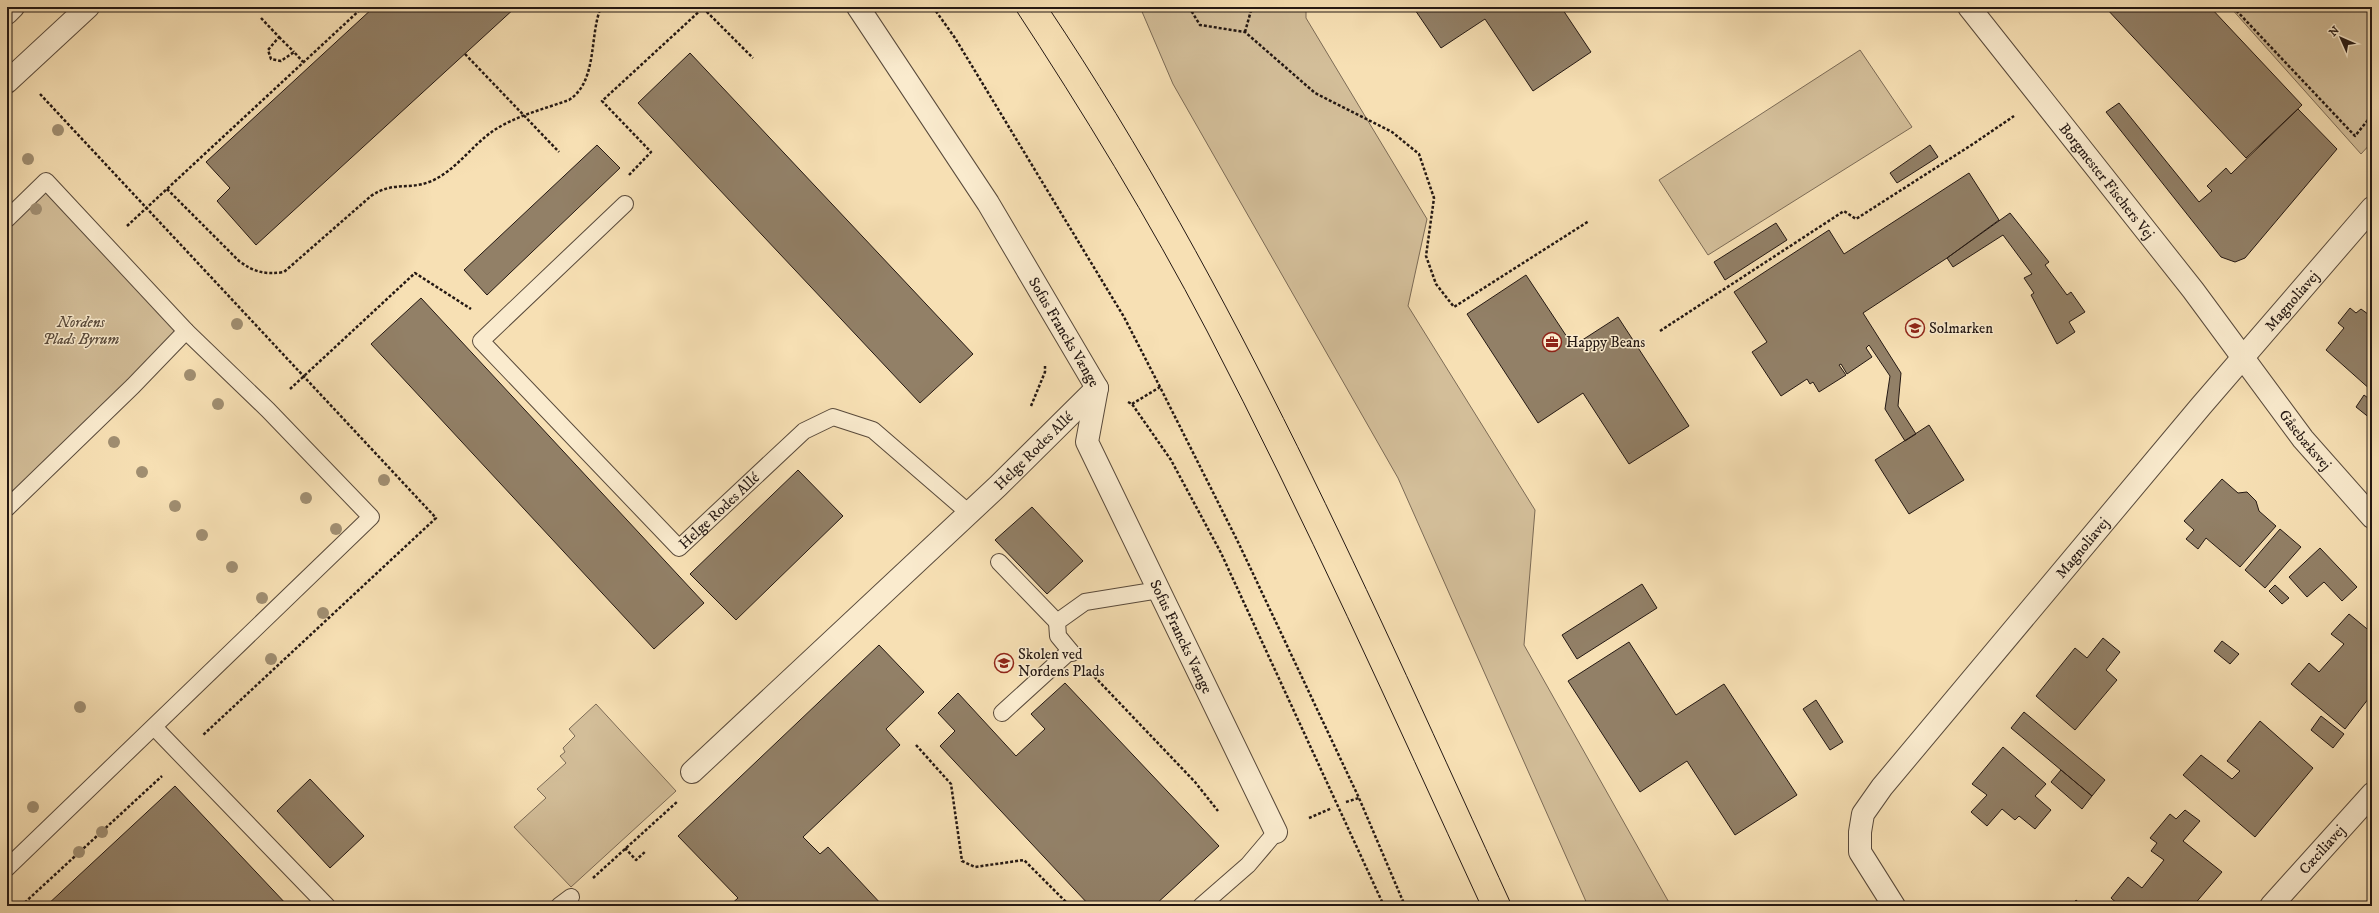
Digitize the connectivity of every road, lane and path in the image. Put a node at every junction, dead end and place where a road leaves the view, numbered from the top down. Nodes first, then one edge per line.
1 (13, 7) edge
2 (88, 7) edge
3 (362, 7) edge
4 (601, 7) edge
5 (858, 7) edge
6 (932, 7) edge
7 (1189, 7) edge
8 (1252, 7) edge
9 (1969, 7) edge
10 (2233, 7) edge
11 (7, 13) edge
12 (260, 18) dead end
13 (1245, 32) junction
14 (279, 37) junction
15 (294, 52) junction
16 (465, 54) dead end
17 (753, 58) dead end
18 (303, 62) junction
19 (13, 77) edge
20 (2040, 97) junction
21 (2372, 115) edge
22 (525, 116) junction
23 (558, 152) dead end
24 (167, 189) junction
25 (625, 204) joint
26 (147, 208) junction
27 (2372, 208) edge
28 (7, 219) edge
29 (1589, 221) dead end
30 (108, 245) junction
31 (497, 326) junction
32 (186, 331) junction
33 (1660, 331) dead end
34 (2242, 358) junction
35 (1045, 362) dead end
36 (304, 376) junction
37 (1097, 388) junction
38 (1160, 388) junction
39 (1132, 404) junction
40 (268, 410) junction
41 (1028, 413) dead end
42 (7, 508) edge
43 (969, 513) junction
44 (2372, 517) edge
45 (999, 562) dead end
46 (1159, 590) junction
47 (1057, 622) junction
48 (1071, 652) junction
49 (1002, 713) dead end
50 (154, 727) junction
51 (916, 745) dead end
52 (182, 756) junction
53 (692, 772) joint
54 (2372, 794) edge
55 (1359, 798) junction
56 (1346, 802) dead end
57 (1332, 808) dead end
58 (1218, 811) dead end
59 (1309, 818) dead end
60 (1276, 832) joint
61 (625, 848) junction
62 (646, 851) dead end
63 (7, 868) edge
64 (565, 902) edge
65 (21, 906) edge
66 (327, 906) edge
67 (1070, 906) edge
68 (1201, 906) edge
69 (1384, 906) edge
70 (1405, 906) edge
71 (1894, 906) edge
72 (2271, 906) edge

1 - 11 street
2 - 19 street
3 - 18 path
4 - 22 path
5 - 37 street, Sofus Francks Vænge
6 - 38 path
7 - 13 path
8 - 13 path
9 - 20 street, Borgmester Fischers Vej
10 - 21 path
12 - 14 path
13 - 29 path
14 - 15 path
14 - 15 path
15 - 18 path
16 - 22 path
17 - 25 path
18 - 24 path
19 - 26 path
20 - 33 path
20 - 34 street, Borgmester Fischers Vej
22 - 23 path
22 - 24 path
24 - 26 path
25 - 31 lane
26 - 30 path
26 - 36 path
27 - 34 street, Magnoliavej
28 - 30 lane
30 - 32 lane
31 - 36 path
31 - 43 lane, Helge Rodes Allé
32 - 40 lane
32 - 42 lane
34 - 44 street, Gåsebæksvej
34 - 71 street, Magnoliavej
35 - 41 path
36 - 40 path
36 - 52 path
37 - 39 path
37 - 43 street, Helge Rodes Allé
37 - 46 street, Sofus Francks Vænge
38 - 39 path
38 - 55 path
39 - 69 path
40 - 50 lane
43 - 53 street, Helge Rodes Allé
45 - 47 lane
46 - 47 lane
46 - 60 street, Sofus Francks Vænge
47 - 48 lane
48 - 49 lane
48 - 58 path
50 - 52 lane
50 - 63 lane
51 - 67 path
52 - 65 path
52 - 66 lane
53 - 61 path
54 - 72 street, Cæciliavej
55 - 56 path
55 - 70 path
57 - 59 path
60 - 68 lane
61 - 62 path
61 - 64 path

